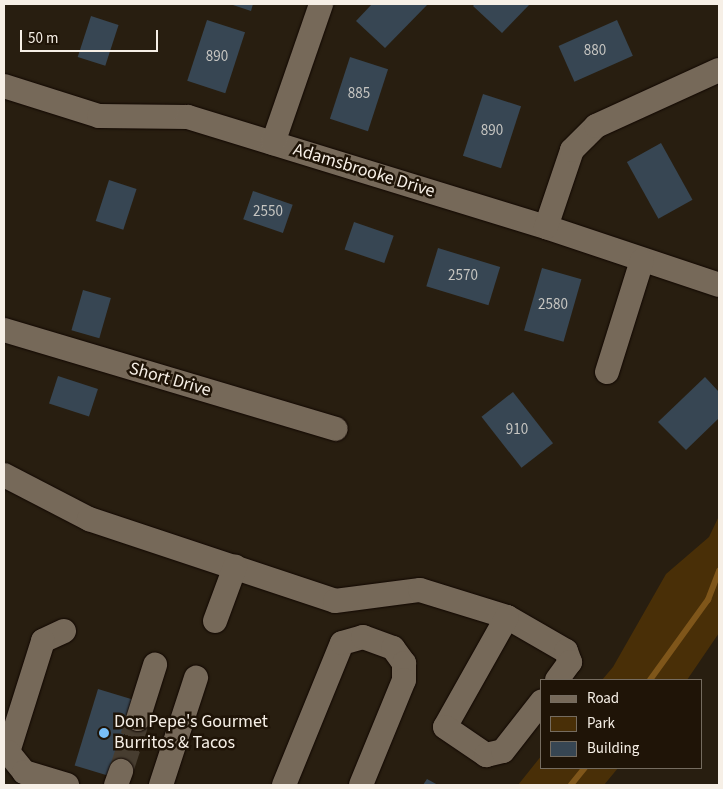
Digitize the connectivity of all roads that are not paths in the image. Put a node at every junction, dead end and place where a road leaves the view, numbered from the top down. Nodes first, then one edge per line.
1 (321, 4) edge
2 (719, 70) edge
3 (4, 86) edge
4 (273, 143) junction
5 (546, 226) junction
6 (642, 260) junction
7 (719, 285) edge
8 (4, 330) edge
9 (607, 372) dead end
10 (336, 429) dead end
11 (4, 475) edge
12 (235, 567) junction
13 (507, 617) junction
14 (215, 621) dead end
15 (64, 631) dead end
16 (404, 663) junction
17 (155, 665) dead end
18 (196, 678) dead end
19 (557, 679) edge
20 (540, 704) edge
21 (138, 719) tunnel mouth
22 (67, 785) edge
23 (161, 785) edge
24 (284, 785) edge
25 (295, 785) edge
26 (361, 785) edge

1 - 4 street
2 - 5 street
3 - 4 street, Adamsbrooke Drive
4 - 5 street, Adamsbrooke Drive
5 - 6 street, Adamsbrooke Drive
6 - 7 street, Adamsbrooke Drive
6 - 9 street
8 - 10 street, Short Drive
11 - 12 street
12 - 13 street
12 - 14 street
13 - 19 street
13 - 20 street
15 - 22 street
16 - 24 street
16 - 25 street
16 - 26 street
17 - 21 street
18 - 23 street

